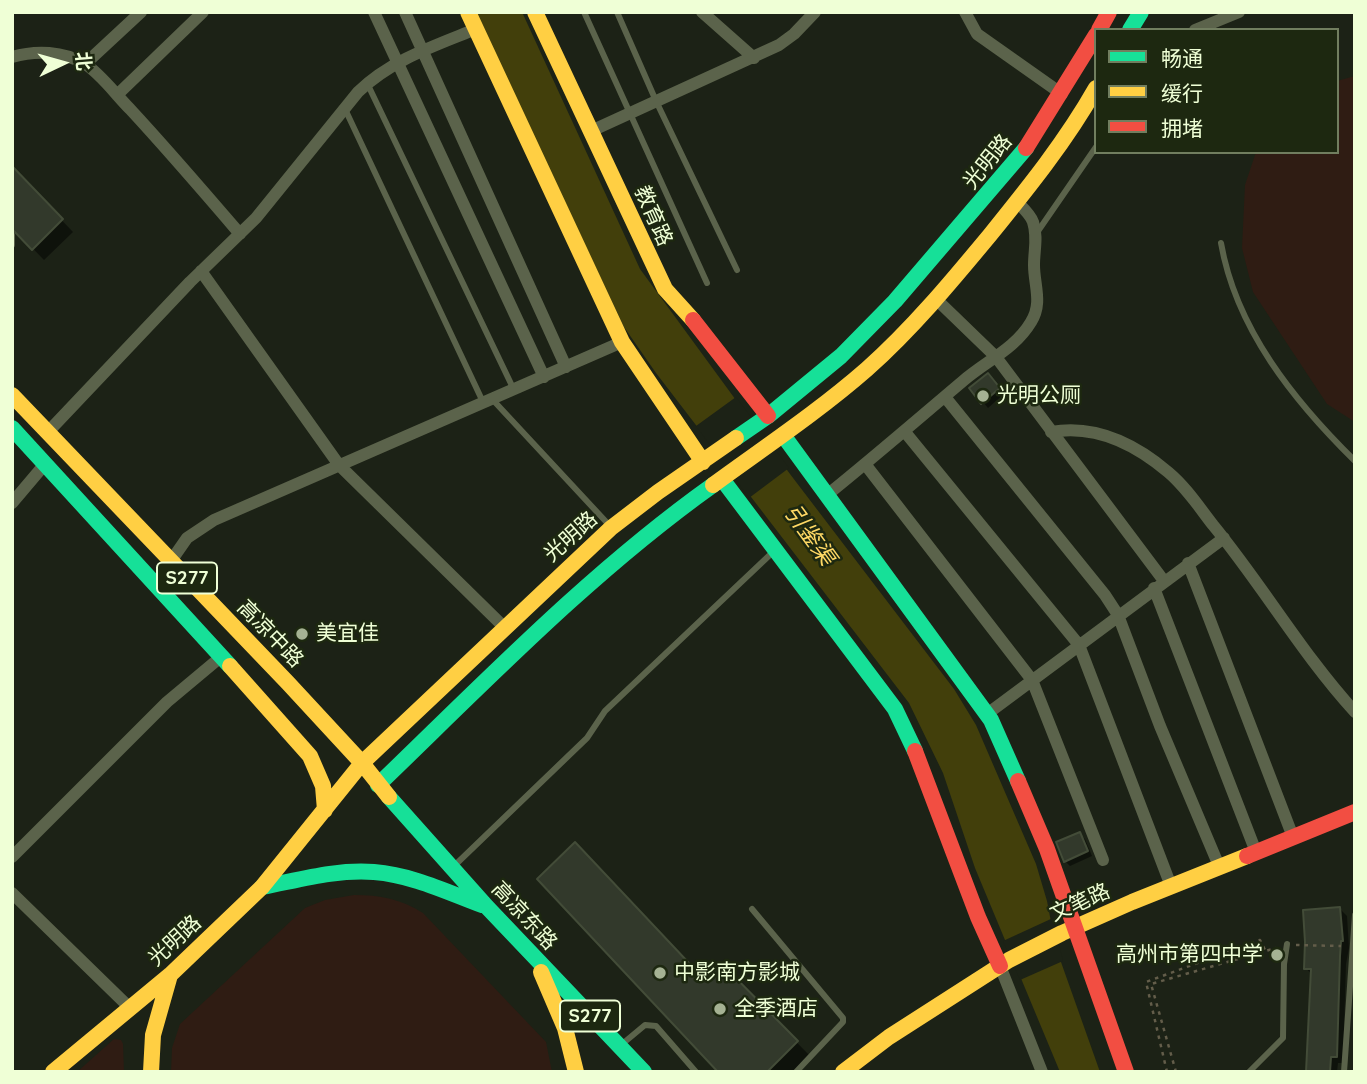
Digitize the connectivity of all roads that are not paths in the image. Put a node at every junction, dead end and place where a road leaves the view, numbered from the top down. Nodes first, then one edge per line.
1 (141, 12) edge
2 (203, 12) edge
3 (374, 12) edge
4 (405, 12) edge
5 (468, 12) edge
6 (535, 12) edge
7 (584, 12) edge
8 (617, 12) edge
9 (702, 12) edge
10 (815, 12) edge
11 (965, 12) edge
12 (1109, 12) edge
13 (1142, 12) edge
14 (1239, 12) edge
15 (1100, 28) edge
16 (1131, 28) edge
17 (1200, 28) edge
18 (476, 29) junction
19 (1094, 38) edge
20 (424, 51) junction
21 (12, 57) edge
22 (754, 58) junction
23 (397, 62) junction
24 (85, 64) junction
25 (367, 83) junction
26 (1094, 91) edge
27 (1062, 94) junction
28 (117, 96) junction
29 (656, 101) junction
30 (345, 109) junction
31 (630, 114) junction
32 (591, 131) junction
33 (1094, 150) edge
34 (1017, 202) junction
35 (240, 234) junction
36 (1036, 234) junction
37 (12, 235) edge
38 (1221, 243) dead end
39 (12, 245) edge
40 (737, 270) dead end
41 (201, 271) junction
42 (707, 283) dead end
43 (936, 299) junction
44 (622, 342) junction
45 (996, 357) junction
46 (566, 367) junction
47 (544, 377) junction
48 (514, 390) junction
49 (12, 395) edge
50 (945, 397) junction
51 (488, 401) junction
52 (764, 419) junction
53 (12, 428) edge
54 (905, 432) junction
55 (1051, 432) junction
56 (47, 433) junction
57 (779, 439) junction
58 (709, 457) junction
59 (1355, 461) edge
60 (45, 464) junction
61 (865, 464) junction
62 (340, 465) junction
63 (726, 476) junction
64 (827, 495) junction
65 (12, 503) edge
66 (611, 528) junction
67 (1224, 538) junction
68 (775, 550) junction
69 (171, 561) junction
70 (1188, 563) junction
71 (1159, 584) junction
72 (214, 606) junction
73 (1118, 615) junction
74 (194, 625) junction
75 (504, 627) junction
76 (1079, 645) junction
77 (222, 656) junction
78 (450, 678) junction
79 (1032, 680) junction
80 (467, 699) junction
81 (1355, 712) edge
82 (987, 714) junction
83 (362, 763) junction
84 (379, 785) junction
85 (325, 810) junction
86 (1355, 812) edge
87 (1293, 837) junction
88 (1256, 852) junction
89 (12, 857) edge
90 (1103, 860) dead end
91 (1219, 866) junction
92 (452, 869) junction
93 (1171, 886) junction
94 (262, 887) junction
95 (12, 893) edge
96 (486, 907) junction
97 (752, 909) dead end
98 (1355, 915) edge
99 (1068, 930) junction
100 (1287, 944) road end
101 (536, 961) junction
102 (1005, 963) junction
103 (170, 975) junction
104 (130, 1008) junction
105 (620, 1046) junction
106 (57, 1068) edge
107 (151, 1072) edge
108 (576, 1072) edge
109 (645, 1072) edge
110 (696, 1072) edge
111 (796, 1072) edge
112 (843, 1072) edge
113 (1042, 1072) edge
114 (1126, 1072) edge
115 (1249, 1072) edge
116 (1345, 1072) edge

1 - 24 street
2 - 28 street
3 - 23 street
4 - 20 street
5 - 18 main road
6 - 32 main road, 教育路
7 - 31 lane
8 - 29 lane
9 - 22 street
10 - 22 street
11 - 27 street
12 - 15 main road
13 - 16 main road
14 - 17 street
18 - 20 street
18 - 44 main road
19 - 27 main road, 光明路
20 - 23 street
20 - 46 street
21 - 24 street
22 - 29 street
23 - 25 street
23 - 47 street
24 - 28 street
25 - 30 street
25 - 48 lane
26 - 34 main road
27 - 52 main road, 光明路
28 - 35 street
29 - 31 street
29 - 40 lane
30 - 35 street
30 - 51 lane
31 - 32 street
31 - 42 lane
32 - 52 main road, 教育路
33 - 36 lane
34 - 36 street
34 - 43 main road
35 - 41 street
36 - 45 street
37 - 39 lane
38 - 59 lane
41 - 56 street
41 - 62 street
43 - 45 street
43 - 57 main road
44 - 46 street
44 - 58 main road
45 - 50 street
45 - 55 street
46 - 47 street
47 - 48 street
48 - 51 street
49 - 56 main road, 高凉中路 / S277
50 - 54 street
50 - 73 street
51 - 62 street
51 - 66 lane
52 - 58 main road, 光明路
53 - 60 main road, S277
54 - 61 street
54 - 76 street
55 - 67 street
55 - 71 street
56 - 69 main road, 高凉中路 / S277
57 - 63 main road
57 - 64 main road
58 - 66 main road, 光明路
60 - 65 street
60 - 74 main road, S277
61 - 64 street
61 - 79 street
62 - 69 street
62 - 75 street
63 - 68 main road
63 - 80 main road
64 - 82 main road
66 - 75 main road, 光明路
67 - 70 street
67 - 81 street
68 - 92 lane
68 - 102 main road
69 - 72 main road, 高凉中路 / S277
70 - 71 street
70 - 87 street
71 - 73 street
71 - 88 street
72 - 74 main road
72 - 83 main road, 高凉中路 / S277
73 - 76 street
73 - 91 street
74 - 77 main road, S277
75 - 78 main road, 光明路
76 - 79 street
76 - 93 street
77 - 85 main road, S277
77 - 89 street
78 - 80 main road
78 - 83 main road, 光明路
79 - 82 street
79 - 90 street
80 - 84 main road
82 - 99 main road
83 - 84 main road, 高凉中路 / S277
83 - 85 main road, 光明路
84 - 92 main road, 高凉东路 / S277
85 - 94 main road, 光明路
86 - 87 main road, 文笔路
87 - 88 main road, 文笔路
88 - 91 main road, 文笔路
91 - 93 main road, 文笔路
92 - 96 main road, 高凉东路 / S277
93 - 99 main road, 文笔路
94 - 96 main road, S277
94 - 103 main road, 光明路
95 - 104 street
96 - 101 main road, 高凉东路 / S277
97 - 111 lane
98 - 116 lane
99 - 102 main road, 文笔路
99 - 114 main road
100 - 115 lane
101 - 105 main road, 高凉东路 / S277
101 - 108 main road, S277
102 - 112 main road, 文笔路
102 - 113 street
103 - 104 main road, 光明路
103 - 107 main road
104 - 106 main road, 光明路
105 - 109 main road, 高凉东路 / S277
105 - 110 lane

